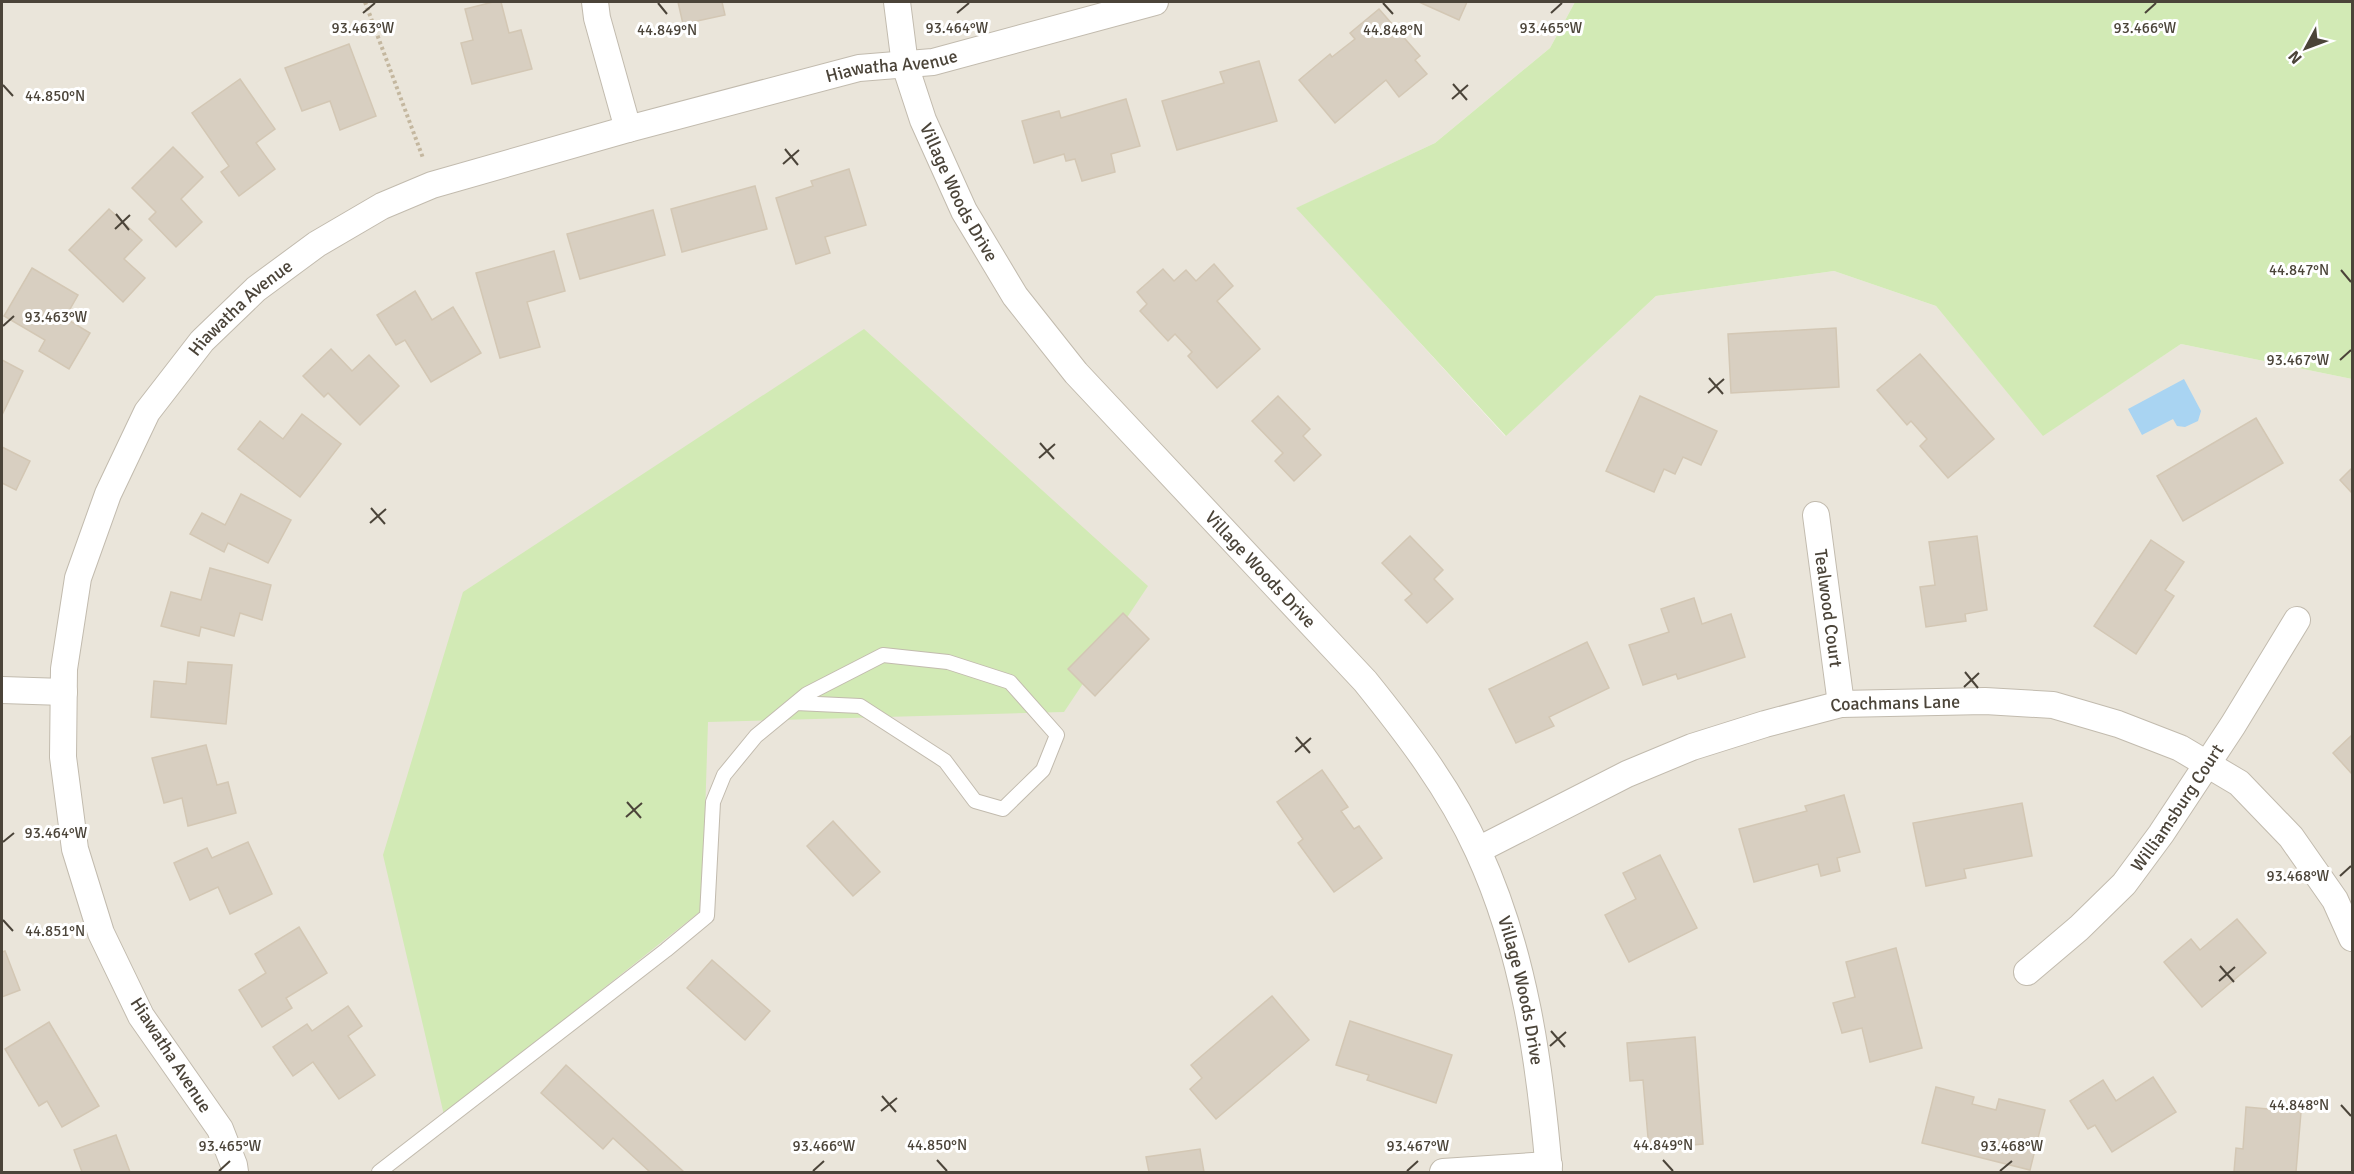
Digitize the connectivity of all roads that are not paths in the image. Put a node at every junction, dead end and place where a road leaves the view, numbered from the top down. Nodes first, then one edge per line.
1 (595, 2) edge
2 (897, 2) edge
3 (1155, 2) edge
4 (905, 65) junction
5 (628, 129) junction
6 (1815, 514) dead end
7 (2297, 620) dead end
8 (2, 690) edge
9 (64, 692) junction
10 (796, 703) junction
11 (1841, 704) junction
12 (2206, 764) junction
13 (1478, 850) junction
14 (2352, 938) edge
15 (2027, 972) dead end
16 (1549, 1169) edge
17 (235, 1173) edge
18 (379, 1173) edge
19 (1443, 1173) edge

1 - 5 street
2 - 4 street, Village Woods Drive
3 - 4 street, Hiawatha Avenue
4 - 5 street, Hiawatha Avenue
4 - 13 street, Village Woods Drive
5 - 9 street, Hiawatha Avenue
6 - 11 street, Tealwood Court
7 - 12 street, Williamsburg Court
8 - 9 street
9 - 17 street, Hiawatha Avenue
10 - 10 lane
10 - 18 lane
11 - 12 street, Coachmans Lane
11 - 13 street, Coachmans Lane
12 - 14 street, Coachmans Lane
12 - 15 street, Williamsburg Court
13 - 16 street, Village Woods Drive
16 - 19 street

